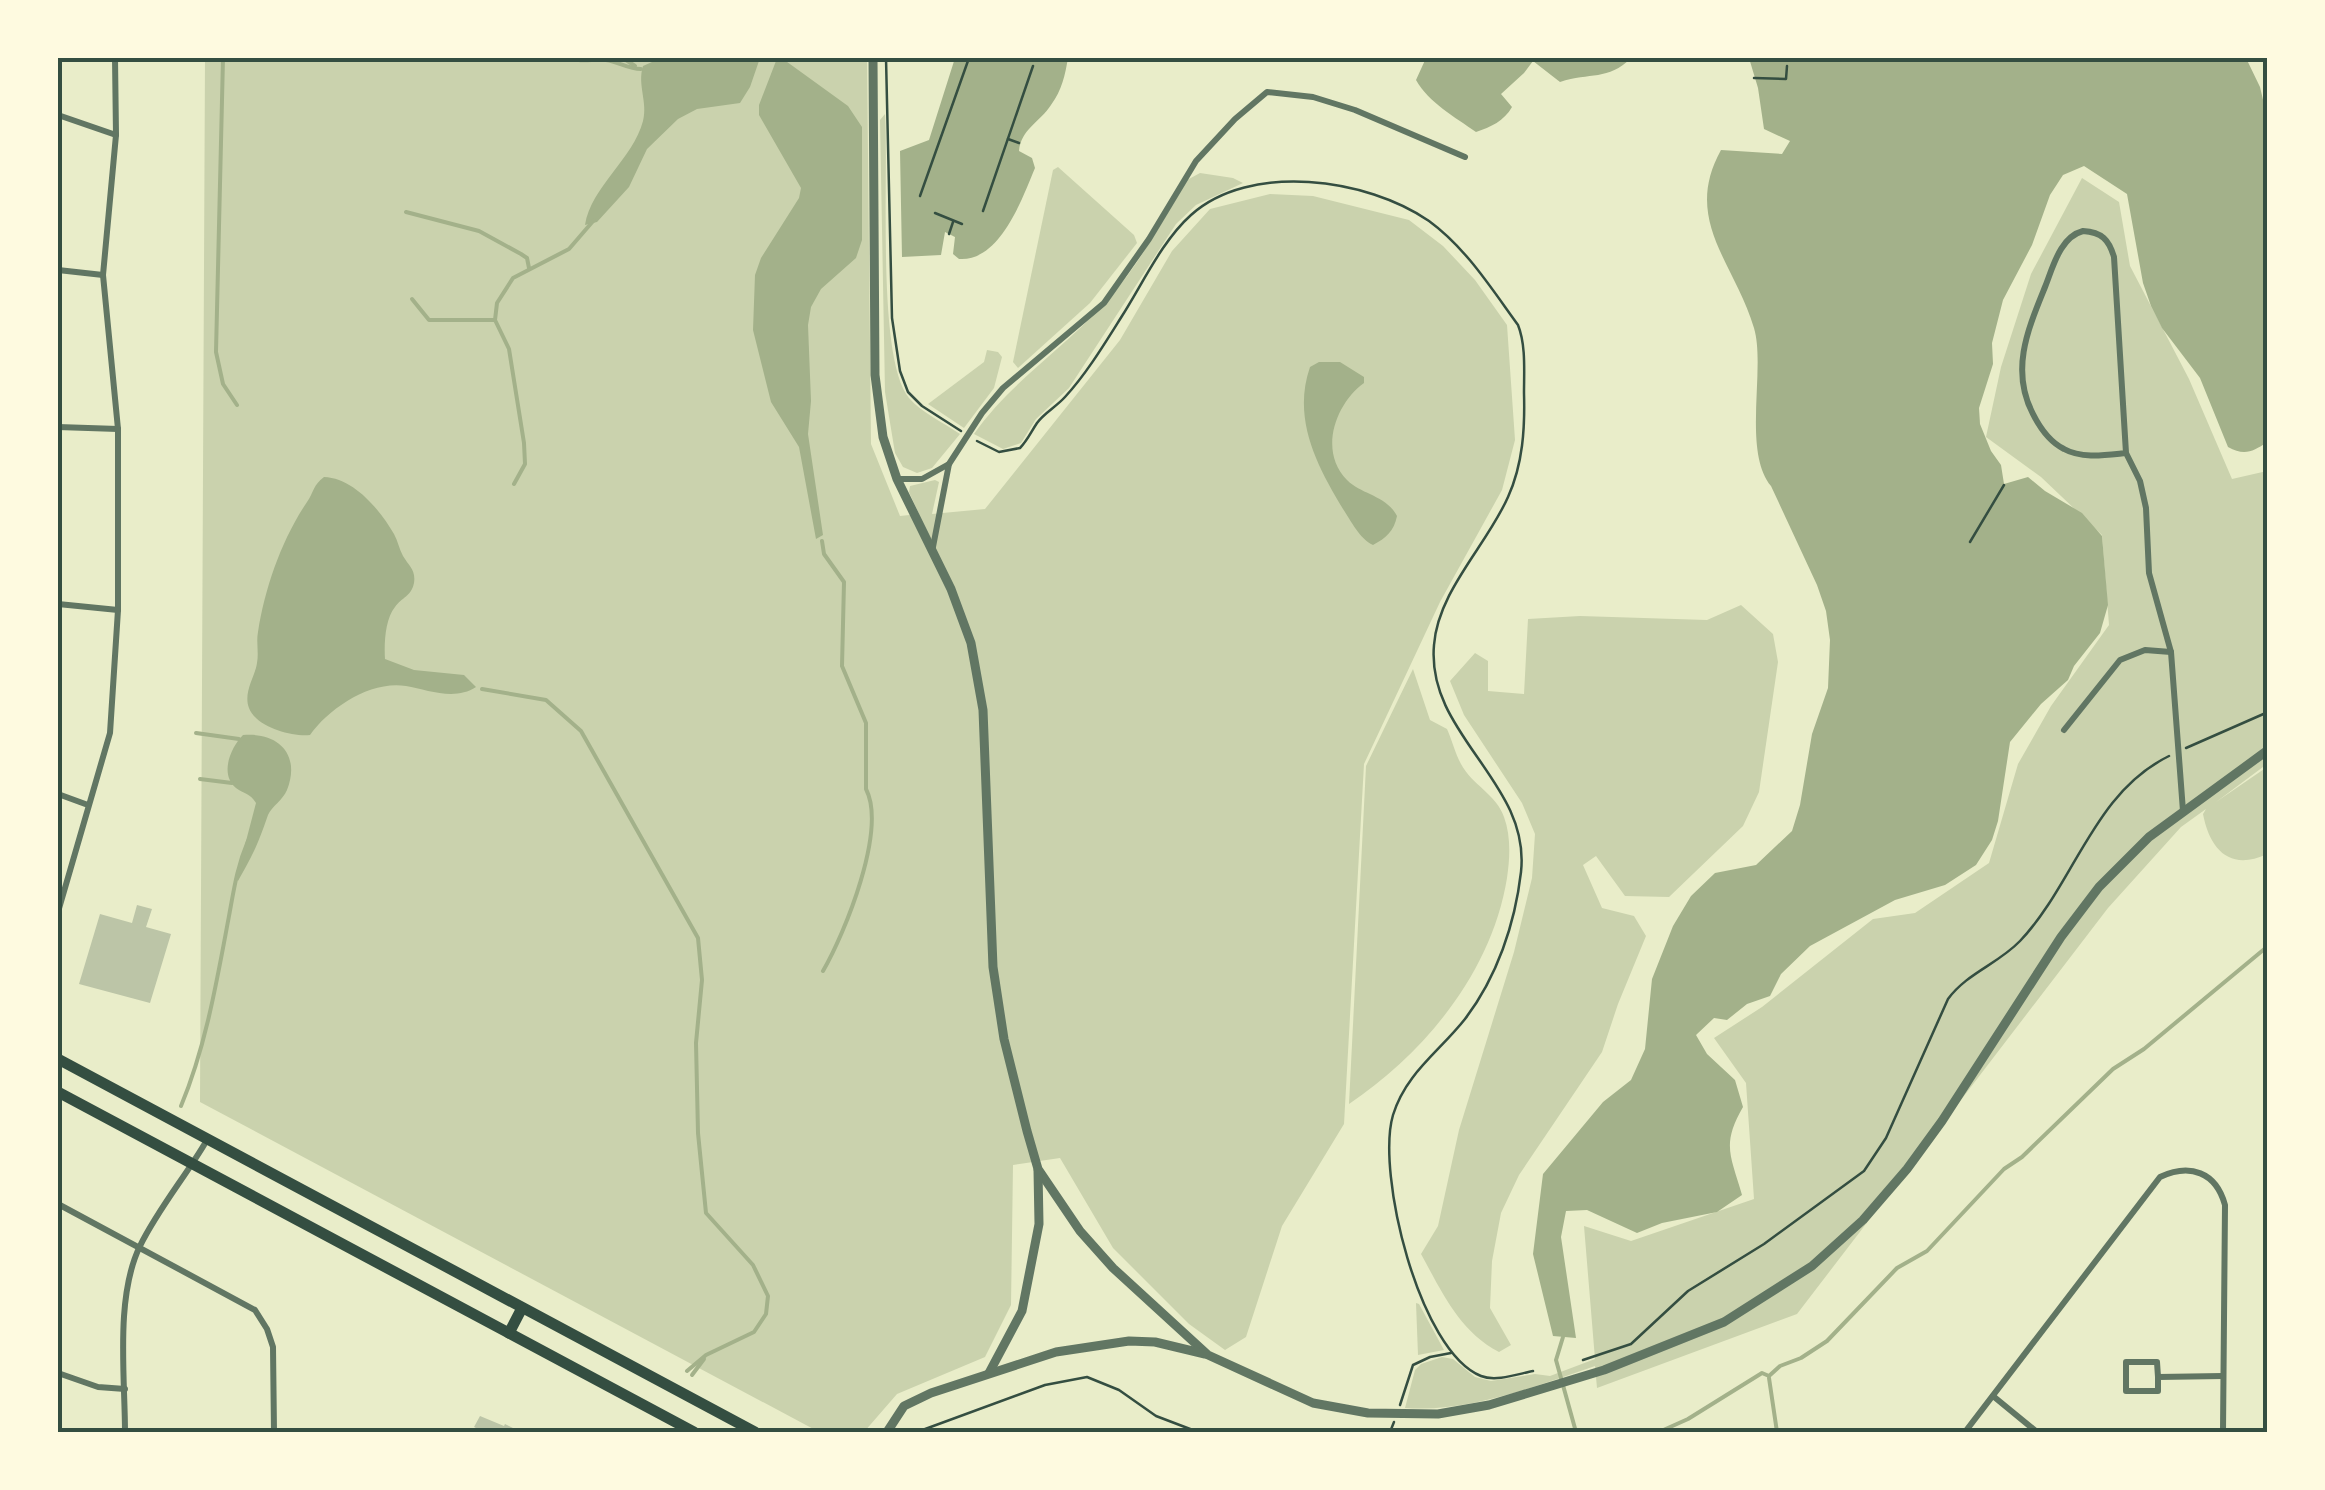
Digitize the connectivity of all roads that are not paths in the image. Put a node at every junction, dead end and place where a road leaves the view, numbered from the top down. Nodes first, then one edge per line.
1 (116, 58) edge
2 (873, 58) edge
3 (58, 115) edge
4 (116, 135) junction
5 (1465, 157) dead end
6 (58, 270) edge
7 (104, 275) junction
8 (58, 427) edge
9 (118, 429) junction
10 (2126, 453) junction
11 (950, 464) junction
12 (897, 479) junction
13 (932, 553) junction
14 (58, 604) edge
15 (118, 610) junction
16 (2171, 652) junction
17 (2064, 730) dead end
18 (2268, 750) edge
19 (58, 794) edge
20 (88, 806) junction
21 (2183, 812) junction
22 (58, 912) edge
23 (58, 1059) edge
24 (58, 1092) edge
25 (207, 1140) junction
26 (193, 1165) junction
27 (1038, 1169) junction
28 (58, 1204) edge
29 (138, 1248) junction
30 (522, 1308) junction
31 (509, 1333) junction
32 (1208, 1355) junction
33 (990, 1373) junction
34 (58, 1374) edge
35 (2223, 1376) junction
36 (2158, 1377) junction
37 (125, 1389) junction
38 (1993, 1396) junction
39 (125, 1432) edge
40 (274, 1432) edge
41 (694, 1432) edge
42 (755, 1432) edge
43 (887, 1432) edge
44 (1966, 1432) edge
45 (2037, 1432) edge
46 (2224, 1432) edge

1 - 4 street
2 - 12 street
3 - 4 street
4 - 7 street
5 - 11 street
6 - 7 street
7 - 9 street
8 - 9 street
9 - 15 street
10 - 10 street
10 - 16 street
11 - 12 street
11 - 13 street
12 - 13 street
13 - 27 street
14 - 15 street
15 - 20 street
16 - 17 street
16 - 21 street
18 - 21 street
19 - 20 street
20 - 22 street
21 - 32 street
23 - 25 highway
24 - 26 highway
25 - 26 street
25 - 30 highway
26 - 29 street
26 - 31 highway
27 - 32 street
27 - 33 street
28 - 29 street
29 - 37 street
29 - 40 street
30 - 31 highway
30 - 42 highway
31 - 41 highway
32 - 33 street
33 - 43 street
34 - 37 street
35 - 36 street
35 - 38 street
35 - 46 street
36 - 36 street
37 - 39 street
38 - 44 street
38 - 45 street

